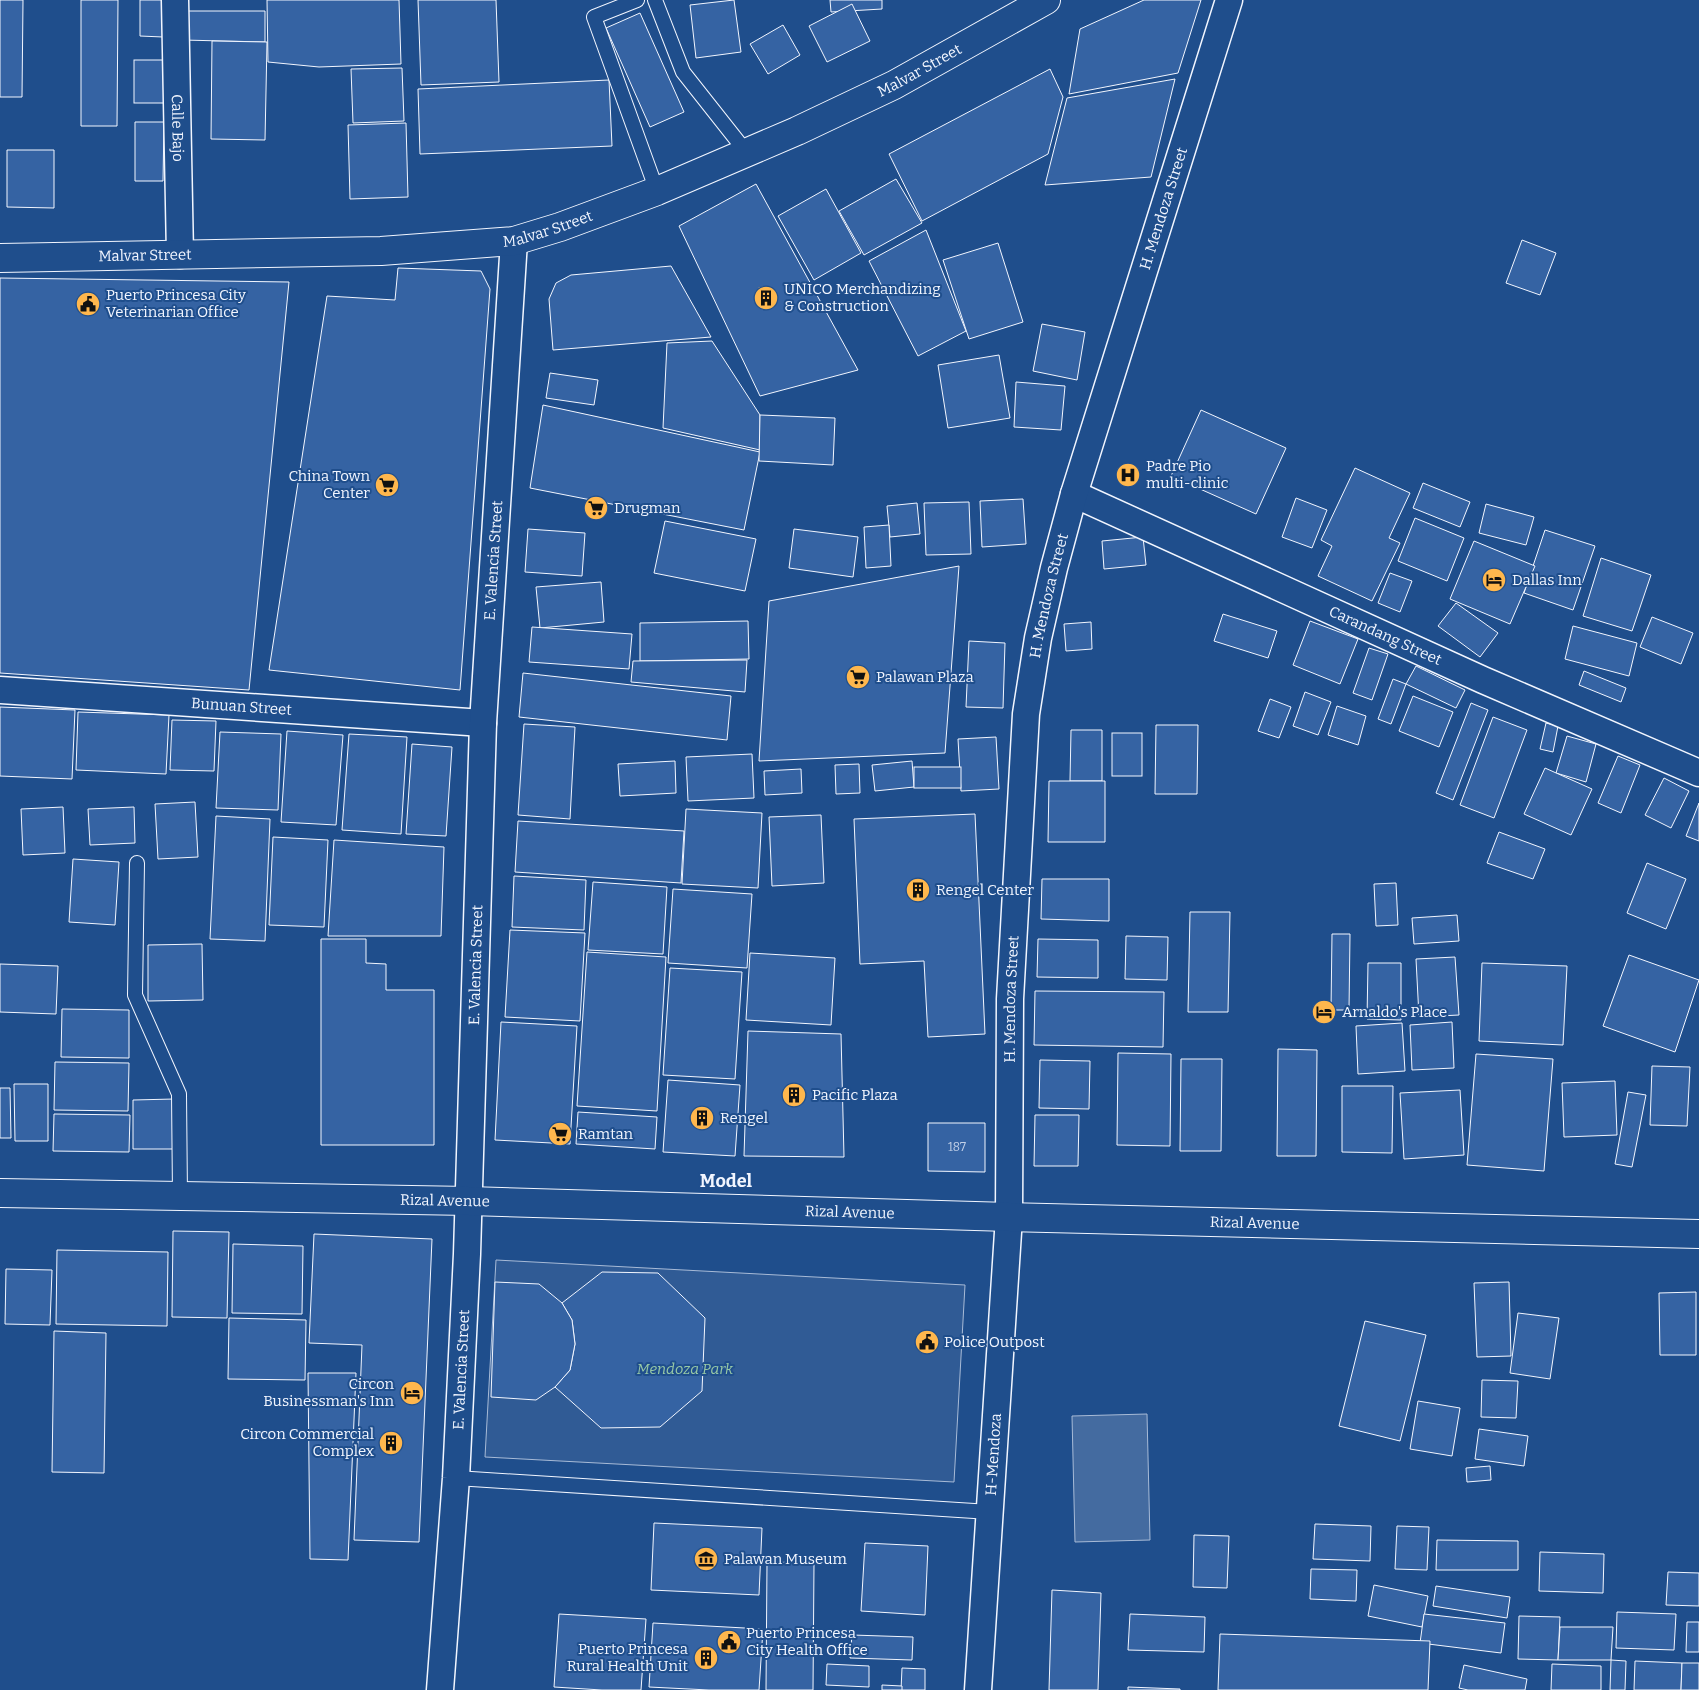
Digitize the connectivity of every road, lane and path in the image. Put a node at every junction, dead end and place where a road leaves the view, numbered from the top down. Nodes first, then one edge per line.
1 (175, 0) edge
2 (637, 0) edge
3 (655, 0) edge
4 (1046, 0) edge
5 (1229, 0) edge
6 (747, 153) junction
7 (657, 191) junction
8 (514, 241) junction
9 (180, 255) junction
10 (0, 258) edge
11 (1074, 494) junction
12 (0, 690) edge
13 (483, 723) junction
14 (1699, 772) edge
15 (138, 863) dead end
16 (0, 1193) edge
17 (180, 1196) junction
18 (469, 1201) junction
19 (1009, 1217) junction
20 (1699, 1234) edge
21 (456, 1478) junction
22 (990, 1512) junction
23 (440, 1690) edge
24 (978, 1690) edge

1 - 9 street, Calle Bajo
2 - 7 lane
3 - 6 lane
4 - 6 main road, Malvar Street
5 - 11 street, H. Mendoza Street
6 - 7 main road, Malvar Street
7 - 8 main road, Malvar Street
8 - 9 main road, Malvar Street
8 - 13 street, E. Valencia Street
9 - 10 main road, Malvar Street
11 - 14 street, Carandang Street
11 - 19 street, H. Mendoza Street
12 - 13 street, Bunuan Street
13 - 18 street, E. Valencia Street
15 - 17 lane
16 - 17 main road, Rizal Avenue
17 - 18 main road, Rizal Avenue
18 - 19 main road, Rizal Avenue
18 - 21 street, E. Valencia Street
19 - 20 main road, Rizal Avenue
19 - 22 street, H-Mendoza
21 - 22 lane
21 - 23 street, E. Valencia Street
22 - 24 street, H-Mendoza

